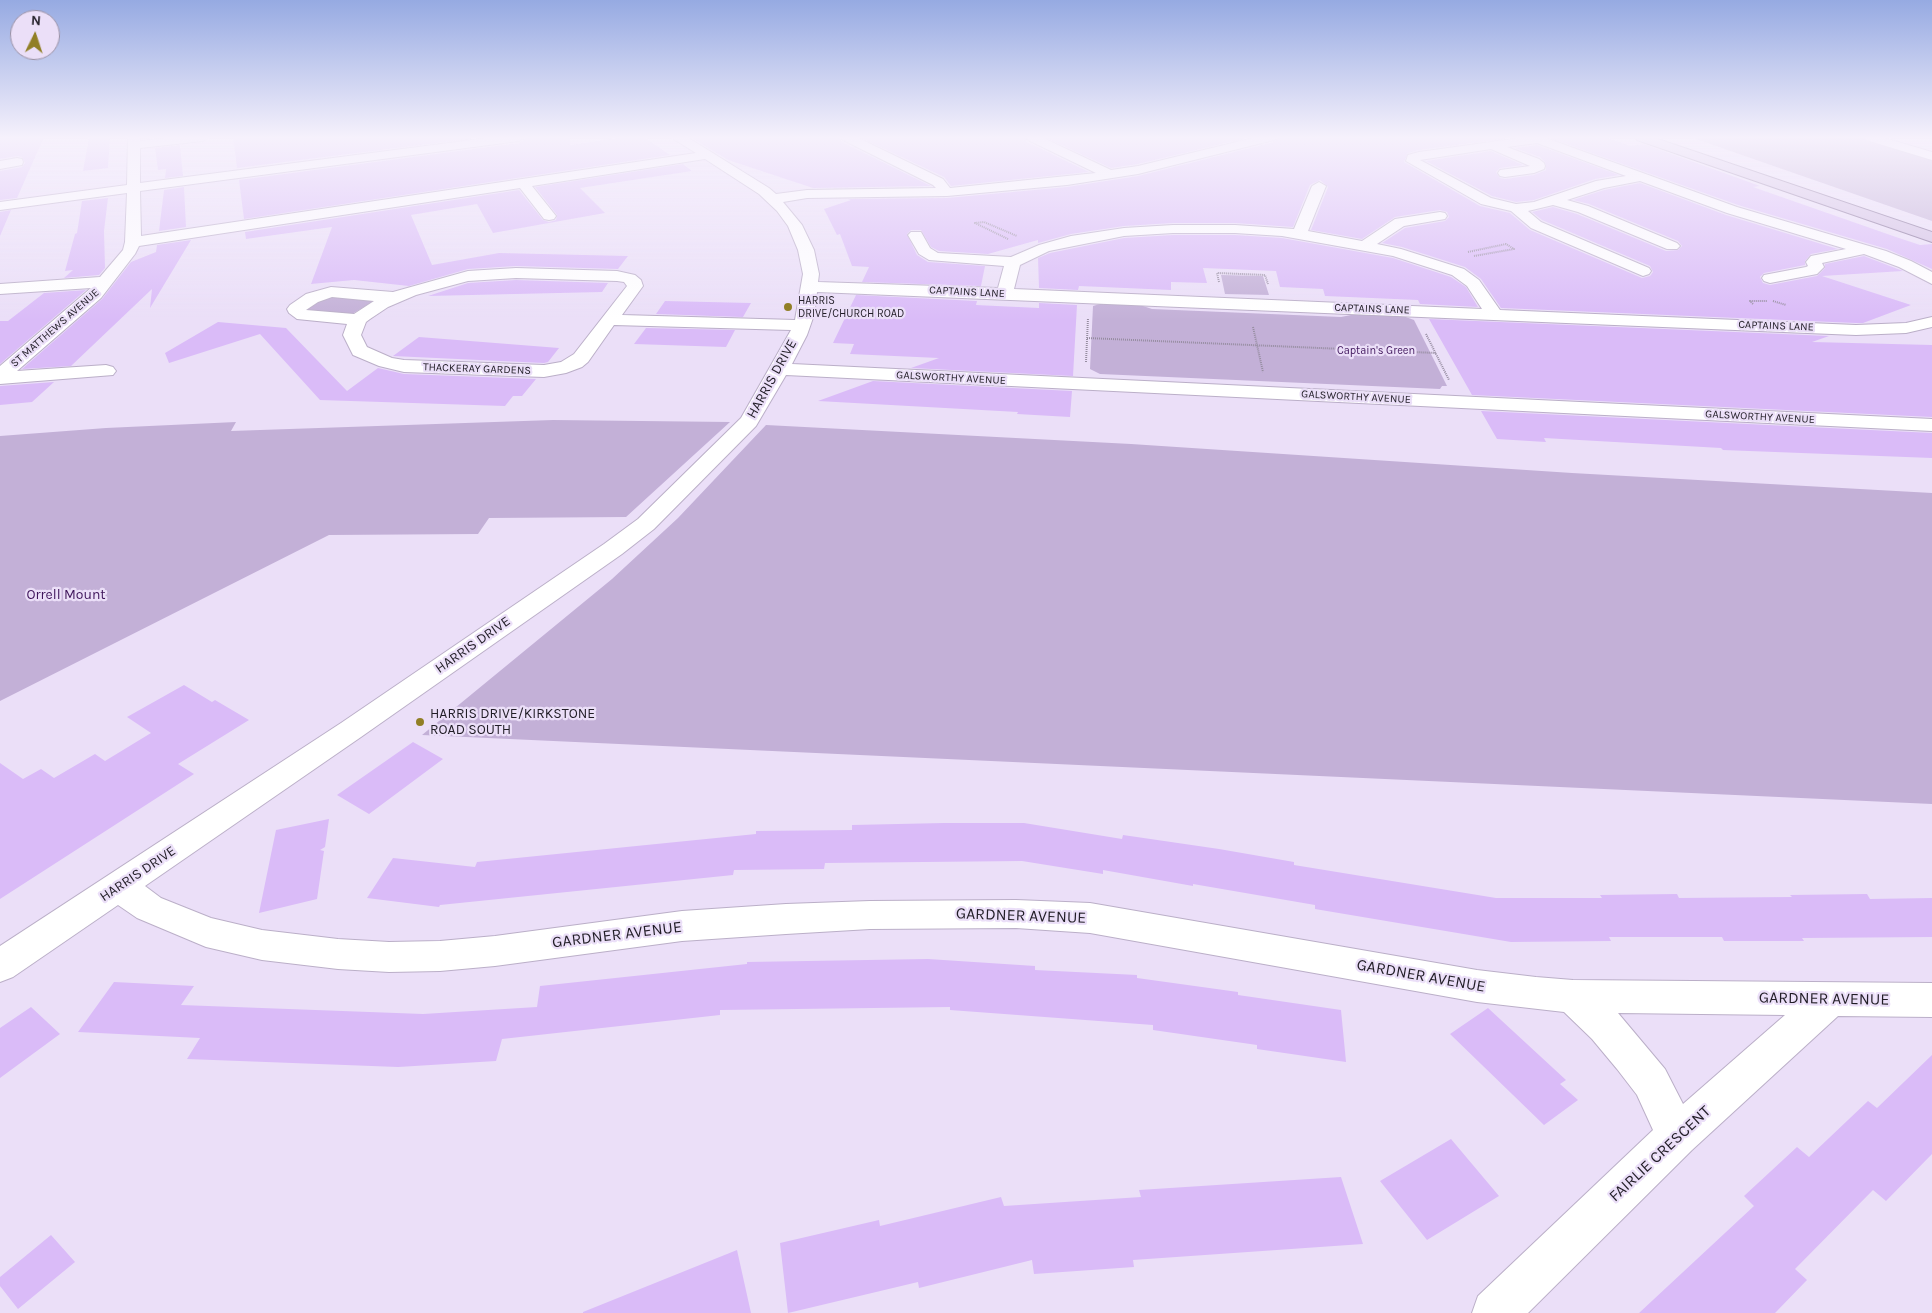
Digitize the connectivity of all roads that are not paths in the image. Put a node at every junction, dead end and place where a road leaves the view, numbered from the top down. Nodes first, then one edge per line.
1 (57, 198) edge
2 (133, 198) edge
3 (422, 198) edge
4 (535, 198) edge
5 (777, 198) edge
6 (1314, 198) edge
7 (1481, 198) edge
8 (1560, 198) edge
9 (1700, 198) edge
10 (1820, 198) edge
11 (1859, 198) edge
12 (772, 199) joint
13 (1555, 200) junction
14 (0, 206) edge
15 (1516, 208) junction
16 (549, 216) dead end
17 (1440, 216) dead end
18 (1932, 224) edge
19 (916, 234) dead end
20 (1299, 234) junction
21 (1932, 237) edge
22 (133, 242) junction
23 (1691, 242) dead end
24 (1365, 245) junction
25 (1867, 250) junction
26 (1014, 262) junction
27 (1642, 264) dead end
28 (1905, 264) junction
29 (1932, 270) edge
30 (1770, 278) dead end
31 (1932, 278) edge
32 (106, 282) junction
33 (810, 287) junction
34 (0, 289) edge
35 (1005, 294) junction
36 (393, 297) junction
37 (1494, 314) junction
38 (358, 320) junction
39 (609, 320) junction
40 (1932, 322) edge
41 (801, 325) junction
42 (780, 369) junction
43 (106, 371) dead end
44 (0, 377) edge
45 (1932, 425) edge
46 (119, 887) junction
47 (0, 966) edge
48 (1573, 996) junction
49 (1830, 999) junction
50 (1932, 1000) edge
51 (1677, 1136) junction
52 (1496, 1313) edge

1 - 14 street
2 - 22 street
3 - 22 street
4 - 16 street
5 - 12 street
6 - 20 street
7 - 15 street
8 - 13 street
9 - 25 street
10 - 21 main road
11 - 18 main road
12 - 33 street, HARRIS DRIVE
13 - 15 street
13 - 23 street
15 - 27 street
17 - 24 street
19 - 26 street
20 - 24 street
20 - 26 street
22 - 32 street, ST MATTHEWS AVENUE
24 - 37 street
25 - 28 street
25 - 30 street
26 - 35 street
28 - 29 street
28 - 31 street
32 - 34 street
32 - 44 street, ST MATTHEWS AVENUE
33 - 35 street, CAPTAINS LANE
33 - 41 street, HARRIS DRIVE
35 - 37 street, CAPTAINS LANE
36 - 38 street, THACKERAY GARDENS
36 - 38 street, THACKERAY GARDENS
36 - 39 street, THACKERAY GARDENS
37 - 40 street, CAPTAINS LANE
38 - 39 street, THACKERAY GARDENS
39 - 41 street
41 - 42 street, HARRIS DRIVE
42 - 45 street, GALSWORTHY AVENUE
42 - 46 street, HARRIS DRIVE
43 - 44 street
46 - 47 street, HARRIS DRIVE
46 - 48 street, GARDNER AVENUE
48 - 49 street, GARDNER AVENUE
48 - 51 street
49 - 50 street, GARDNER AVENUE
49 - 51 street, FAIRLIE CRESCENT
51 - 52 street, FAIRLIE CRESCENT

